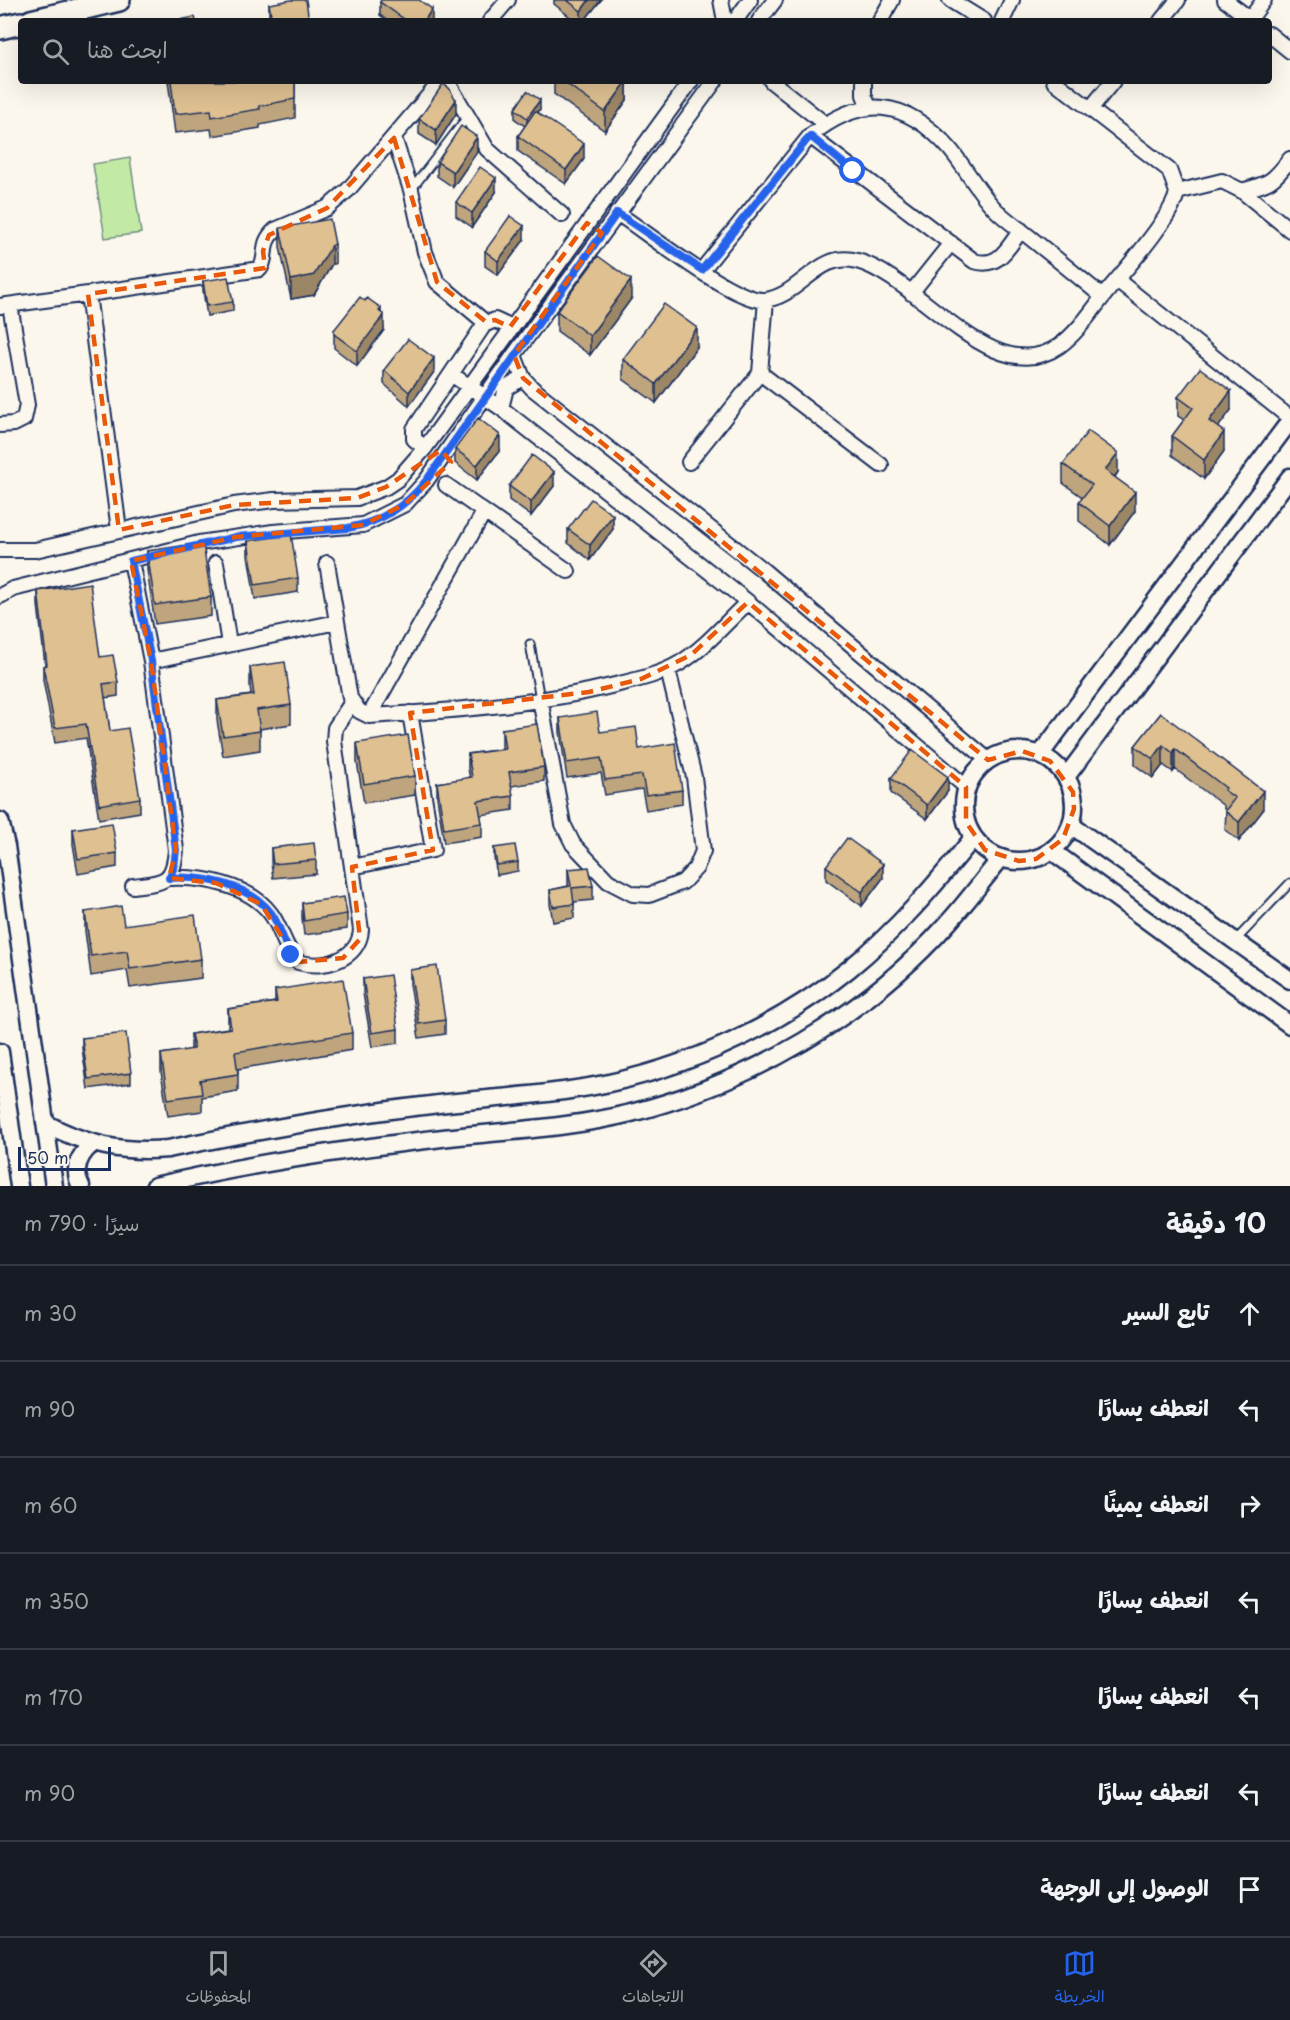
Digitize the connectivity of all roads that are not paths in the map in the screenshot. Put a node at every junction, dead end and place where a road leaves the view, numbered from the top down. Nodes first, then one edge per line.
1 (118, 0) edge
2 (508, 0) edge
3 (721, 0) edge
4 (750, 0) edge
5 (775, 0) edge
6 (892, 0) edge
7 (950, 0) edge
8 (1012, 0) edge
9 (1178, 0) edge
10 (1226, 0) edge
11 (1264, 0) edge
12 (43, 18) edge
13 (493, 18) edge
14 (724, 18) edge
15 (737, 18) edge
16 (761, 18) edge
17 (882, 18) edge
18 (979, 18) edge
19 (1003, 18) edge
20 (1163, 18) edge
21 (1248, 18) edge
22 (1252, 18) edge
23 (18, 24) edge
24 (0, 28) edge
25 (1272, 36) edge
26 (1290, 51) edge
27 (439, 84) edge
28 (449, 84) edge
29 (689, 84) edge
30 (713, 84) edge
31 (775, 84) edge
32 (864, 84) edge
33 (1058, 84) edge
34 (1111, 84) edge
35 (868, 107) junction
36 (1091, 108) junction
37 (468, 116) junction
38 (825, 124) junction
39 (810, 136) junction
40 (394, 138) junction
41 (1290, 159) edge
42 (411, 190) junction
43 (1242, 191) junction
44 (1177, 192) junction
45 (617, 213) junction
46 (562, 215) dead end
47 (587, 223) junction
48 (1020, 230) junction
49 (1290, 230) edge
50 (602, 233) junction
51 (951, 243) junction
52 (702, 270) junction
53 (1117, 280) junction
54 (911, 292) junction
55 (88, 294) junction
56 (1102, 297) junction
57 (766, 300) junction
58 (5, 305) edge
59 (486, 323) junction
60 (510, 327) junction
61 (514, 354) junction
62 (760, 373) junction
63 (451, 374) junction
64 (523, 378) junction
65 (469, 387) junction
66 (485, 397) junction
67 (501, 408) junction
68 (1290, 419) edge
69 (0, 425) edge
70 (425, 448) junction
71 (689, 462) dead end
72 (880, 465) dead end
73 (1290, 477) edge
74 (446, 486) dead end
75 (484, 512) junction
76 (119, 530) junction
77 (2, 553) edge
78 (131, 561) junction
79 (216, 563) dead end
80 (327, 563) dead end
81 (568, 571) dead end
82 (7, 586) edge
83 (0, 596) edge
84 (748, 602) junction
85 (337, 622) junction
86 (530, 644) dead end
87 (229, 645) junction
88 (151, 661) junction
89 (668, 670) junction
90 (540, 699) junction
91 (352, 702) junction
92 (410, 713) junction
93 (369, 716) junction
94 (1041, 755) junction
95 (988, 760) junction
96 (1066, 777) junction
97 (966, 788) junction
98 (0, 821) edge
99 (1071, 825) junction
100 (973, 838) junction
101 (1052, 850) junction
102 (1001, 858) junction
103 (352, 867) junction
104 (169, 878) junction
105 (1290, 883) edge
106 (133, 886) dead end
107 (1235, 940) junction
108 (1290, 980) edge
109 (1290, 1025) edge
110 (0, 1058) edge
111 (45, 1124) junction
112 (92, 1144) junction
113 (19, 1186) edge
114 (54, 1186) edge
115 (81, 1186) edge
116 (155, 1186) edge

1 - 12 main road
2 - 13 street
3 - 14 street
4 - 15 street
5 - 16 street
6 - 17 street
7 - 18 street
8 - 19 street
9 - 20 street
10 - 21 street
11 - 22 street
23 - 24 main road
25 - 26 street
27 - 40 street
28 - 37 street
29 - 47 street
30 - 45 street
31 - 38 street
32 - 35 street
33 - 36 street
34 - 36 street
35 - 38 street
35 - 48 street
36 - 44 street
37 - 42 lane
37 - 46 street
38 - 39 street
39 - 51 street
39 - 52 street
40 - 42 street
40 - 55 street
41 - 43 street
42 - 59 street
43 - 44 street
43 - 49 street
44 - 53 street
45 - 50 street
45 - 52 street
47 - 50 street
47 - 60 street
48 - 51 street
48 - 56 street
50 - 61 street
51 - 54 street
52 - 57 street
53 - 56 street
53 - 68 street
54 - 56 street
54 - 57 street
55 - 58 street
55 - 76 street
57 - 62 street
58 - 69 street
59 - 60 street
59 - 63 street
60 - 65 street
61 - 64 street
61 - 66 street
62 - 71 street
62 - 72 street
63 - 65 street
63 - 70 street
64 - 67 street
64 - 95 street
65 - 66 street
65 - 70 street
66 - 67 street
66 - 78 street
67 - 84 street
68 - 94 street
70 - 76 street
73 - 96 street
74 - 75 street
75 - 81 street
75 - 93 street
76 - 77 street
78 - 82 street
78 - 88 street
79 - 87 street
80 - 85 street
82 - 83 street
84 - 89 street
84 - 97 street
85 - 87 street
85 - 91 street
86 - 90 lane
87 - 88 street
88 - 104 street
89 - 90 street
89 - 90 street
90 - 92 street
91 - 93 street
91 - 103 street
92 - 93 street
92 - 103 street
94 - 95 street
94 - 96 street
95 - 97 street
96 - 99 street
97 - 100 street
98 - 111 street
99 - 101 street
99 - 107 street
100 - 102 street
100 - 112 street
101 - 102 street
101 - 109 street
102 - 116 street
103 - 104 street
104 - 106 street
105 - 107 lane
107 - 108 street
110 - 113 street
111 - 112 street
111 - 114 street
112 - 115 street

